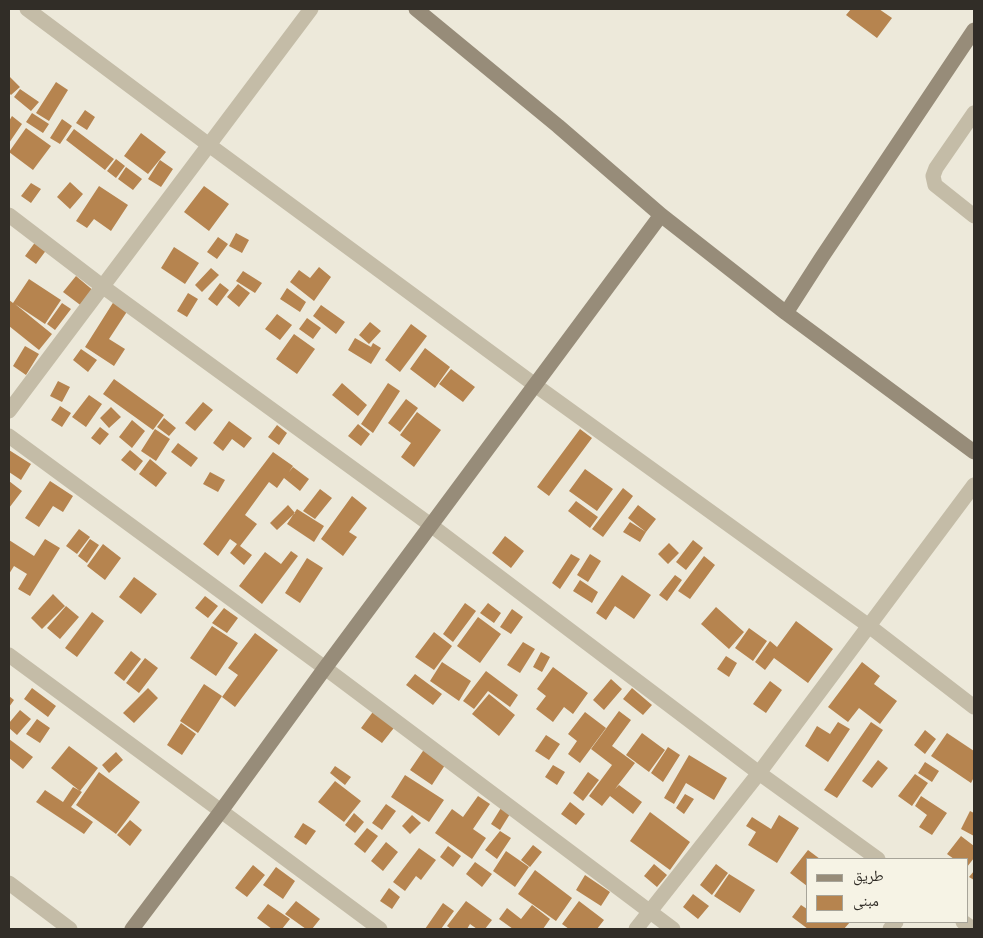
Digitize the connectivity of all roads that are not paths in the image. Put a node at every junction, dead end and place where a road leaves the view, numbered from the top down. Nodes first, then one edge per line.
1 (27, 9) edge
2 (311, 9) edge
3 (416, 9) edge
4 (974, 30) edge
5 (974, 113) edge
6 (208, 146) junction
7 (9, 215) edge
8 (661, 215) junction
9 (974, 216) edge
10 (102, 286) junction
11 (786, 313) junction
12 (535, 385) junction
13 (9, 411) edge
14 (9, 436) edge
15 (974, 452) edge
16 (974, 485) edge
17 (432, 526) junction
18 (869, 626) junction
19 (9, 655) edge
20 (325, 668) junction
21 (974, 707) edge
22 (759, 773) junction
23 (221, 811) junction
24 (877, 858) edge
25 (9, 883) edge
26 (649, 911) junction
27 (70, 929) edge
28 (132, 929) edge
29 (380, 929) edge
30 (636, 929) edge
31 (673, 929) edge

1 - 6 street
2 - 6 street
3 - 8 street
4 - 11 street
5 - 9 street
6 - 10 street
6 - 12 street
7 - 10 street
8 - 11 street
8 - 12 street
10 - 13 street
10 - 17 street
11 - 15 street
12 - 17 street
12 - 18 street
14 - 20 street
16 - 18 street
17 - 20 street
17 - 22 street
18 - 21 street
18 - 22 street
19 - 23 street
20 - 23 street
20 - 26 street
22 - 24 street
22 - 26 street
23 - 28 street
23 - 29 street
25 - 27 street
26 - 30 street
26 - 31 street

